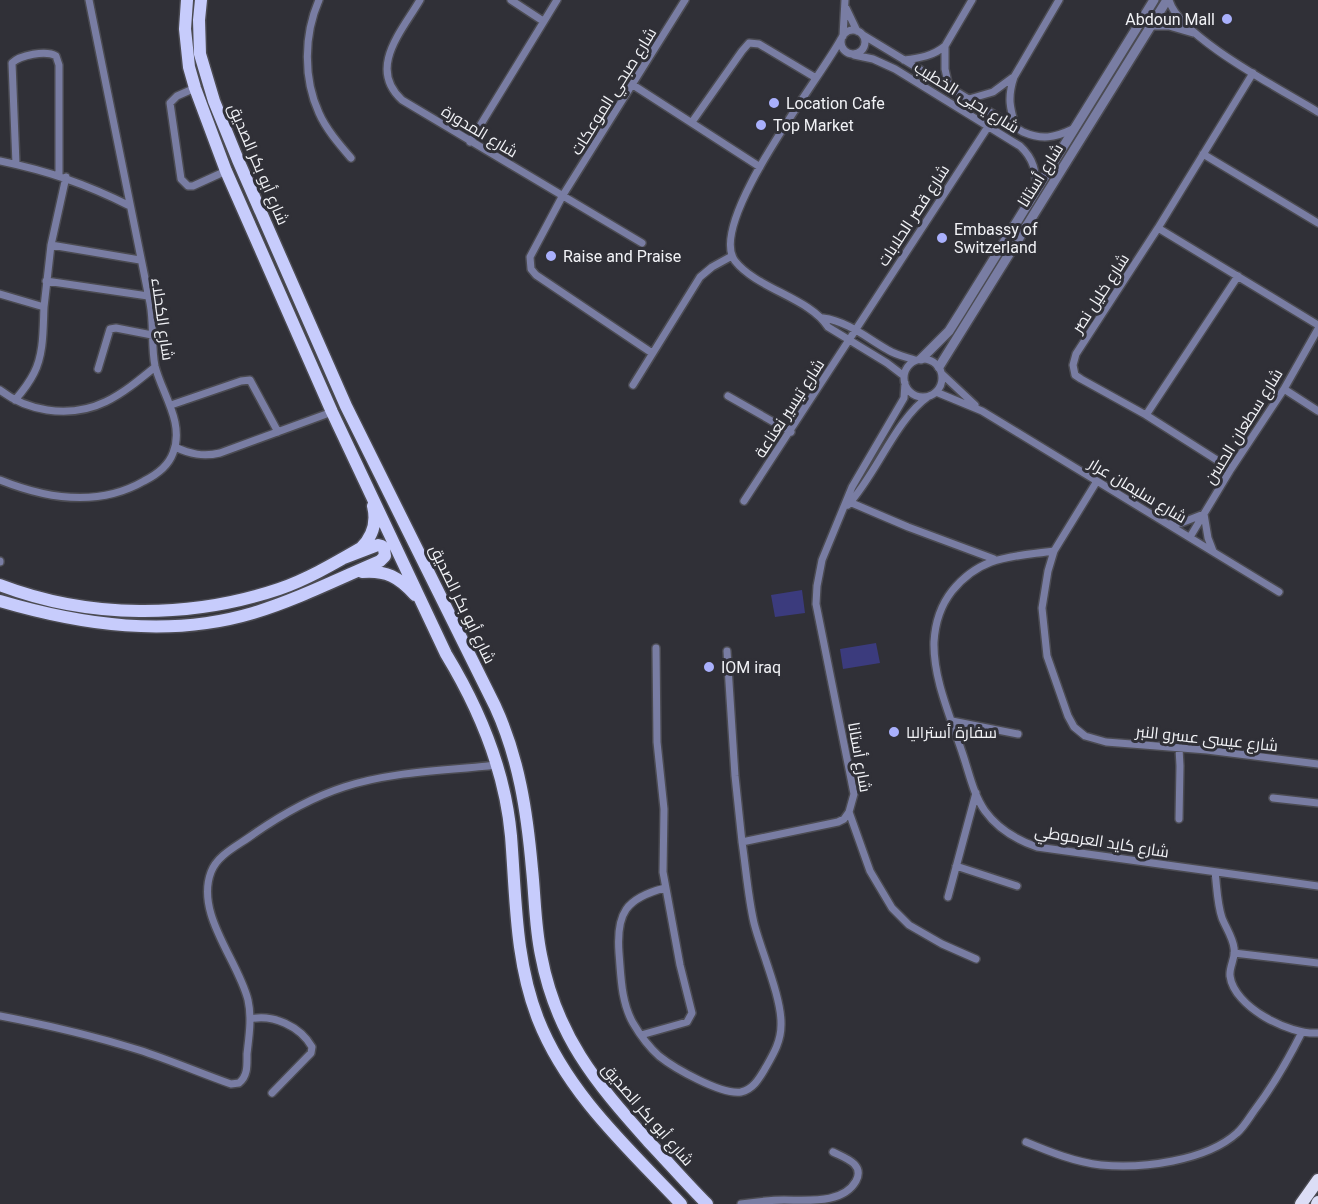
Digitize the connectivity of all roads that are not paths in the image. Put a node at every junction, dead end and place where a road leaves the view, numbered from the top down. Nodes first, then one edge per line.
1 (89, 0) edge
2 (187, 0) edge
3 (201, 0) edge
4 (319, 0) edge
5 (420, 0) edge
6 (511, 0) edge
7 (557, 0) edge
8 (685, 0) edge
9 (972, 0) edge
10 (1059, 0) edge
11 (1154, 0) edge
12 (1168, 0) edge
13 (845, 4) edge
14 (543, 21) junction
15 (1151, 26) junction
16 (860, 33) junction
17 (1195, 34) junction
18 (842, 37) junction
19 (945, 46) junction
20 (851, 54) junction
21 (830, 60) junction
22 (904, 60) junction
23 (1253, 73) junction
24 (1014, 77) junction
25 (816, 78) junction
26 (633, 85) junction
27 (949, 87) junction
28 (195, 88) junction
29 (969, 99) junction
30 (1318, 112) edge
31 (995, 116) junction
32 (692, 122) junction
33 (988, 126) junction
34 (1075, 128) junction
35 (1016, 129) junction
36 (470, 142) junction
37 (1203, 154) junction
38 (351, 158) dead end
39 (0, 161) edge
40 (16, 164) junction
41 (760, 167) junction
42 (226, 171) junction
43 (63, 176) junction
44 (1036, 189) junction
45 (563, 195) junction
46 (130, 206) junction
47 (1318, 223) edge
48 (1158, 228) junction
49 (642, 243) dead end
50 (51, 244) junction
51 (732, 256) junction
52 (140, 260) junction
53 (1238, 276) junction
54 (46, 281) junction
55 (0, 294) edge
56 (148, 296) junction
57 (44, 308) junction
58 (823, 318) junction
59 (1318, 327) edge
60 (856, 330) junction
61 (152, 335) junction
62 (849, 341) junction
63 (652, 352) junction
64 (918, 359) junction
65 (156, 367) junction
66 (98, 369) dead end
67 (941, 370) junction
68 (904, 380) junction
69 (633, 385) dead end
70 (1284, 389) junction
71 (0, 390) edge
72 (933, 394) junction
73 (728, 396) dead end
74 (15, 400) junction
75 (171, 405) junction
76 (982, 411) junction
77 (1318, 411) edge
78 (332, 412) junction
79 (1146, 415) junction
80 (279, 432) junction
81 (791, 432) junction
82 (175, 447) junction
83 (1231, 469) junction
84 (0, 480) edge
85 (1097, 481) junction
86 (371, 493) junction
87 (744, 501) dead end
88 (848, 502) junction
89 (1204, 514) junction
90 (1168, 524) junction
91 (1190, 537) junction
92 (1054, 551) junction
93 (1213, 551) junction
94 (344, 558) junction
95 (994, 559) junction
96 (352, 573) junction
97 (0, 585) edge
98 (1279, 592) dead end
99 (0, 601) edge
100 (422, 603) junction
101 (656, 648) dead end
102 (727, 651) dead end
103 (952, 720) junction
104 (1018, 734) dead end
105 (1179, 748) junction
106 (1318, 764) edge
107 (496, 765) junction
108 (976, 793) junction
109 (1273, 798) dead end
110 (1318, 803) edge
111 (849, 812) junction
112 (1179, 819) dead end
113 (742, 842) junction
114 (956, 866) junction
115 (1215, 872) junction
116 (1017, 886) dead end
117 (1318, 886) edge
118 (665, 888) junction
119 (948, 897) dead end
120 (1234, 953) junction
121 (976, 959) dead end
122 (1318, 963) edge
123 (0, 1016) edge
124 (250, 1019) junction
125 (1302, 1032) junction
126 (1318, 1033) edge
127 (641, 1035) junction
128 (272, 1093) dead end
129 (1026, 1142) dead end
130 (833, 1152) dead end
131 (1318, 1180) edge
132 (681, 1204) edge
133 (707, 1204) edge
134 (741, 1204) edge
135 (1302, 1204) edge

1 - 46 street, شارع الكحلاء
2 - 28 main road, شارع أبو بكر الصديق
3 - 133 main road, شارع أبو بكر الصديق
4 - 38 street
5 - 36 street, شارع المدورة
6 - 14 street
7 - 14 street
8 - 26 street, شارع صبحي الموعكات
9 - 19 street, شارع يحيى الخطيب
10 - 24 street
11 - 34 street, شارع أستانا
12 - 15 street, شارع أستانا
12 - 17 street
13 - 16 street
13 - 18 street
14 - 36 street
15 - 17 street
15 - 67 street, شارع أستانا
16 - 18 street
16 - 20 street
16 - 22 street, شارع يحيى الخطيب
17 - 23 street
18 - 20 street
18 - 21 street
19 - 22 street, شارع يحيى الخطيب
19 - 27 street, شارع يحيى الخطيب
20 - 21 street
20 - 33 street, شارع يحيى الخطيب
21 - 25 street
22 - 27 street, شارع يحيى الخطيب
23 - 30 street
23 - 37 street, شارع خليل نصر
24 - 29 street
24 - 35 street
25 - 32 street
25 - 41 street
26 - 32 street
26 - 45 street, شارع صبحي الموعكات
27 - 29 street, شارع يحيى الخطيب
28 - 42 main road, شارع أبو بكر الصديق
28 - 42 street
29 - 31 street, شارع يحيى الخطيب
31 - 33 street, شارع قصر الحلابات
31 - 35 street, شارع يحيى الخطيب
32 - 41 street
33 - 44 street, شارع يحيى الخطيب
33 - 60 street, شارع قصر الحلابات
34 - 35 street, شارع يحيى الخطيب
34 - 44 street, شارع أستانا
36 - 45 street, شارع المدورة
37 - 47 street
37 - 48 street, شارع خليل نصر
39 - 40 street
40 - 43 street
40 - 43 street
41 - 51 street
42 - 78 main road, شارع أبو بكر الصديق
43 - 46 street
43 - 50 street
44 - 64 street, شارع أستانا
45 - 49 street, شارع المدورة
45 - 63 street, شارع صبحي الموعكات
46 - 52 street, شارع الكحلاء
48 - 53 street
48 - 79 street, شارع خليل نصر
50 - 52 street
50 - 54 street
51 - 58 street
51 - 63 street
52 - 56 street, شارع الكحلاء
53 - 59 street
53 - 79 street
54 - 56 street
54 - 57 street
55 - 57 street
56 - 61 street, شارع الكحلاء
57 - 74 street
58 - 60 street
58 - 62 street
59 - 70 street, شارع سطعان الحسن
60 - 62 street, شارع تيسير نعناعة
60 - 64 street
61 - 65 street, شارع الكحلاء
61 - 66 street
62 - 68 street
62 - 81 street, شارع تيسير نعناعة
63 - 69 street
64 - 67 street
64 - 68 street
65 - 74 street
65 - 75 street, شارع الكحلاء
67 - 72 street
67 - 76 street, شارع سليمان عرار
68 - 72 street
68 - 88 street, شارع أستانا
70 - 77 street
70 - 83 street, شارع سطعان الحسن
71 - 74 street
72 - 76 street, شارع سليمان عرار
72 - 88 street, شارع أستانا
73 - 81 street
75 - 80 street
75 - 82 street, شارع الكحلاء
76 - 85 street, شارع سليمان عرار
78 - 80 street
78 - 86 main road, شارع أبو بكر الصديق
79 - 83 street, شارع خليل نصر
80 - 82 street
81 - 87 street, شارع تيسير نعناعة
82 - 84 street
83 - 89 street, شارع سطعان الحسن
85 - 90 street, شارع سليمان عرار
85 - 92 street
86 - 94 main road
86 - 100 main road, شارع أبو بكر الصديق
88 - 95 street
88 - 111 street, شارع أستانا
89 - 90 street
89 - 91 street, شارع سطعان الحسن
89 - 93 street
90 - 91 street, شارع سليمان عرار
91 - 93 street, شارع سليمان عرار
92 - 95 street, شارع كايد العرموطي
92 - 105 street, شارع عيسى عسرو النبر
93 - 98 street, شارع سليمان عرار
94 - 96 main road
94 - 97 main road
95 - 103 street, شارع كايد العرموطي
96 - 99 main road
96 - 100 main road
100 - 107 main road, شارع أبو بكر الصديق
101 - 118 street
102 - 113 street
103 - 104 street
103 - 108 street, شارع كايد العرموطي
105 - 106 street, شارع عيسى عسرو النبر
105 - 112 street
107 - 124 street
107 - 132 main road, شارع أبو بكر الصديق
108 - 114 street
108 - 115 street, شارع كايد العرموطي
109 - 110 street
111 - 113 street
111 - 121 street, شارع أستانا
113 - 127 street
114 - 116 street
114 - 119 street
115 - 117 street, شارع كايد العرموطي
115 - 120 street
118 - 127 street
118 - 127 street
120 - 122 street
120 - 125 street
123 - 124 street
124 - 128 street
125 - 126 street
125 - 129 street
130 - 134 street
131 - 135 highway

